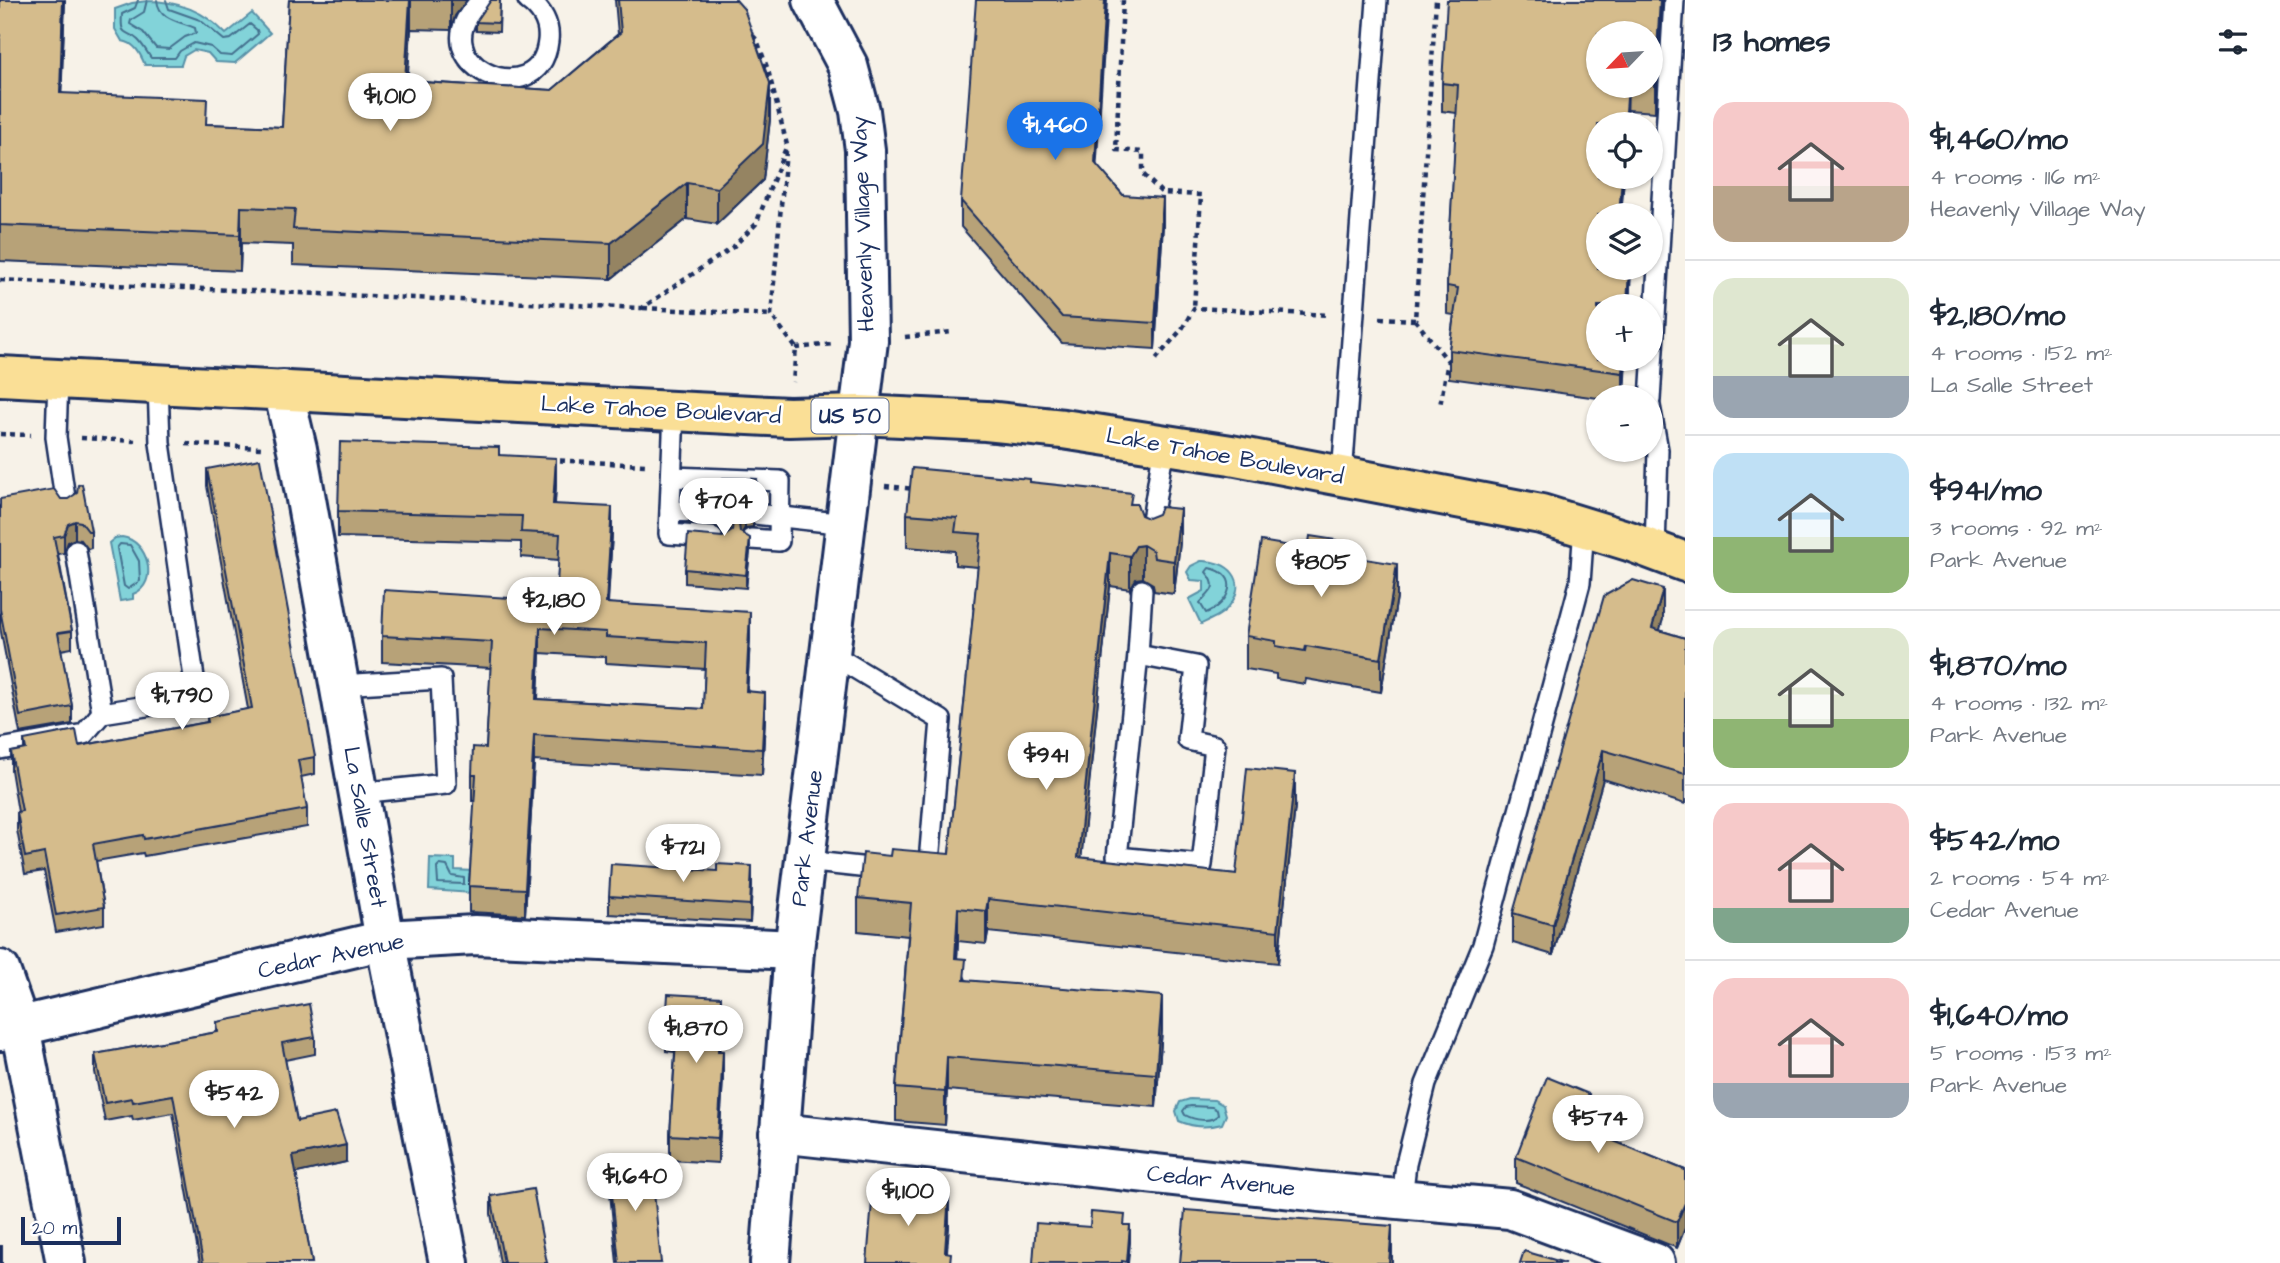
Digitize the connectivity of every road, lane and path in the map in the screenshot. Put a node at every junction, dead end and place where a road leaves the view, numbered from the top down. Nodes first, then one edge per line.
1 (482, 0) edge
2 (813, 0) edge
3 (1123, 0) edge
4 (1377, 0) edge
5 (1674, 0) edge
6 (536, 2) edge
7 (749, 32) edge
8 (787, 145) junction
9 (0, 280) edge
10 (1194, 307) dead end
11 (642, 308) junction
12 (771, 315) junction
13 (1415, 320) dead end
14 (0, 376) edge
15 (58, 379) junction
16 (158, 384) junction
17 (1651, 385) edge
18 (283, 390) junction
19 (1440, 406) dead end
20 (674, 411) junction
21 (859, 415) junction
22 (789, 417) junction
23 (0, 434) edge
24 (56, 437) junction
25 (160, 443) junction
26 (1164, 445) junction
27 (297, 449) junction
28 (547, 460) edge
29 (1659, 462) edge
30 (672, 471) junction
31 (1342, 475) junction
32 (66, 505) edge
33 (670, 511) junction
34 (722, 513) edge
35 (755, 514) edge
36 (780, 515) junction
37 (846, 524) junction
38 (1584, 526) junction
39 (722, 538) edge
40 (751, 539) edge
41 (1149, 539) edge
42 (76, 551) dead end
43 (1670, 556) edge
44 (1142, 590) dead end
45 (830, 653) junction
46 (1138, 655) junction
47 (339, 685) junction
48 (102, 713) junction
49 (0, 749) edge
50 (359, 793) junction
51 (805, 861) junction
52 (385, 940) junction
53 (794, 950) junction
54 (0, 970) edge
55 (10, 1029) edge
56 (779, 1133) junction
57 (1402, 1199) junction
58 (1652, 1262) edge
59 (66, 1263) edge
60 (449, 1263) edge
61 (770, 1263) edge

1 - 6 lane
2 - 21 street, Heavenly Village Way
3 - 10 path
4 - 31 lane
5 - 17 lane
7 - 8 path
8 - 11 path
8 - 12 path
9 - 11 path
11 - 12 path
12 - 22 path
13 - 19 path
14 - 15 highway, Lake Tahoe Boulevard / US 50
15 - 16 highway, Lake Tahoe Boulevard / US 50
15 - 24 lane
16 - 18 highway, Lake Tahoe Boulevard / US 50
16 - 25 lane
18 - 20 highway, Lake Tahoe Boulevard / US 50
18 - 27 street, La Salle Street
20 - 22 highway, Lake Tahoe Boulevard / US 50
20 - 30 lane
21 - 22 highway, Lake Tahoe Boulevard / US 50
21 - 26 highway, Lake Tahoe Boulevard / US 50
21 - 37 street, Park Avenue
23 - 24 path
24 - 25 path
24 - 32 lane
25 - 27 path
25 - 48 lane
26 - 31 highway, Lake Tahoe Boulevard / US 50
26 - 41 lane
27 - 47 street, La Salle Street
28 - 30 path
29 - 43 lane
30 - 33 lane
30 - 36 lane
31 - 38 highway, Lake Tahoe Boulevard / US 50
33 - 34 lane
33 - 39 lane
35 - 36 lane
36 - 37 lane
36 - 40 lane
37 - 45 street, Park Avenue
38 - 43 highway, Lake Tahoe Boulevard / US 50
38 - 57 lane
42 - 48 lane
44 - 46 lane
45 - 51 street, Park Avenue
45 - 51 lane
46 - 46 lane
47 - 50 street, La Salle Street
47 - 50 lane
48 - 49 lane
50 - 52 street, La Salle Street
51 - 53 street, Park Avenue
52 - 53 street, Cedar Avenue
52 - 55 street, Cedar Avenue
52 - 60 street, La Salle Street
53 - 56 street, Park Avenue
54 - 55 street
55 - 59 street
56 - 57 street, Cedar Avenue
56 - 61 street, Park Avenue
57 - 58 street, Cedar Avenue

